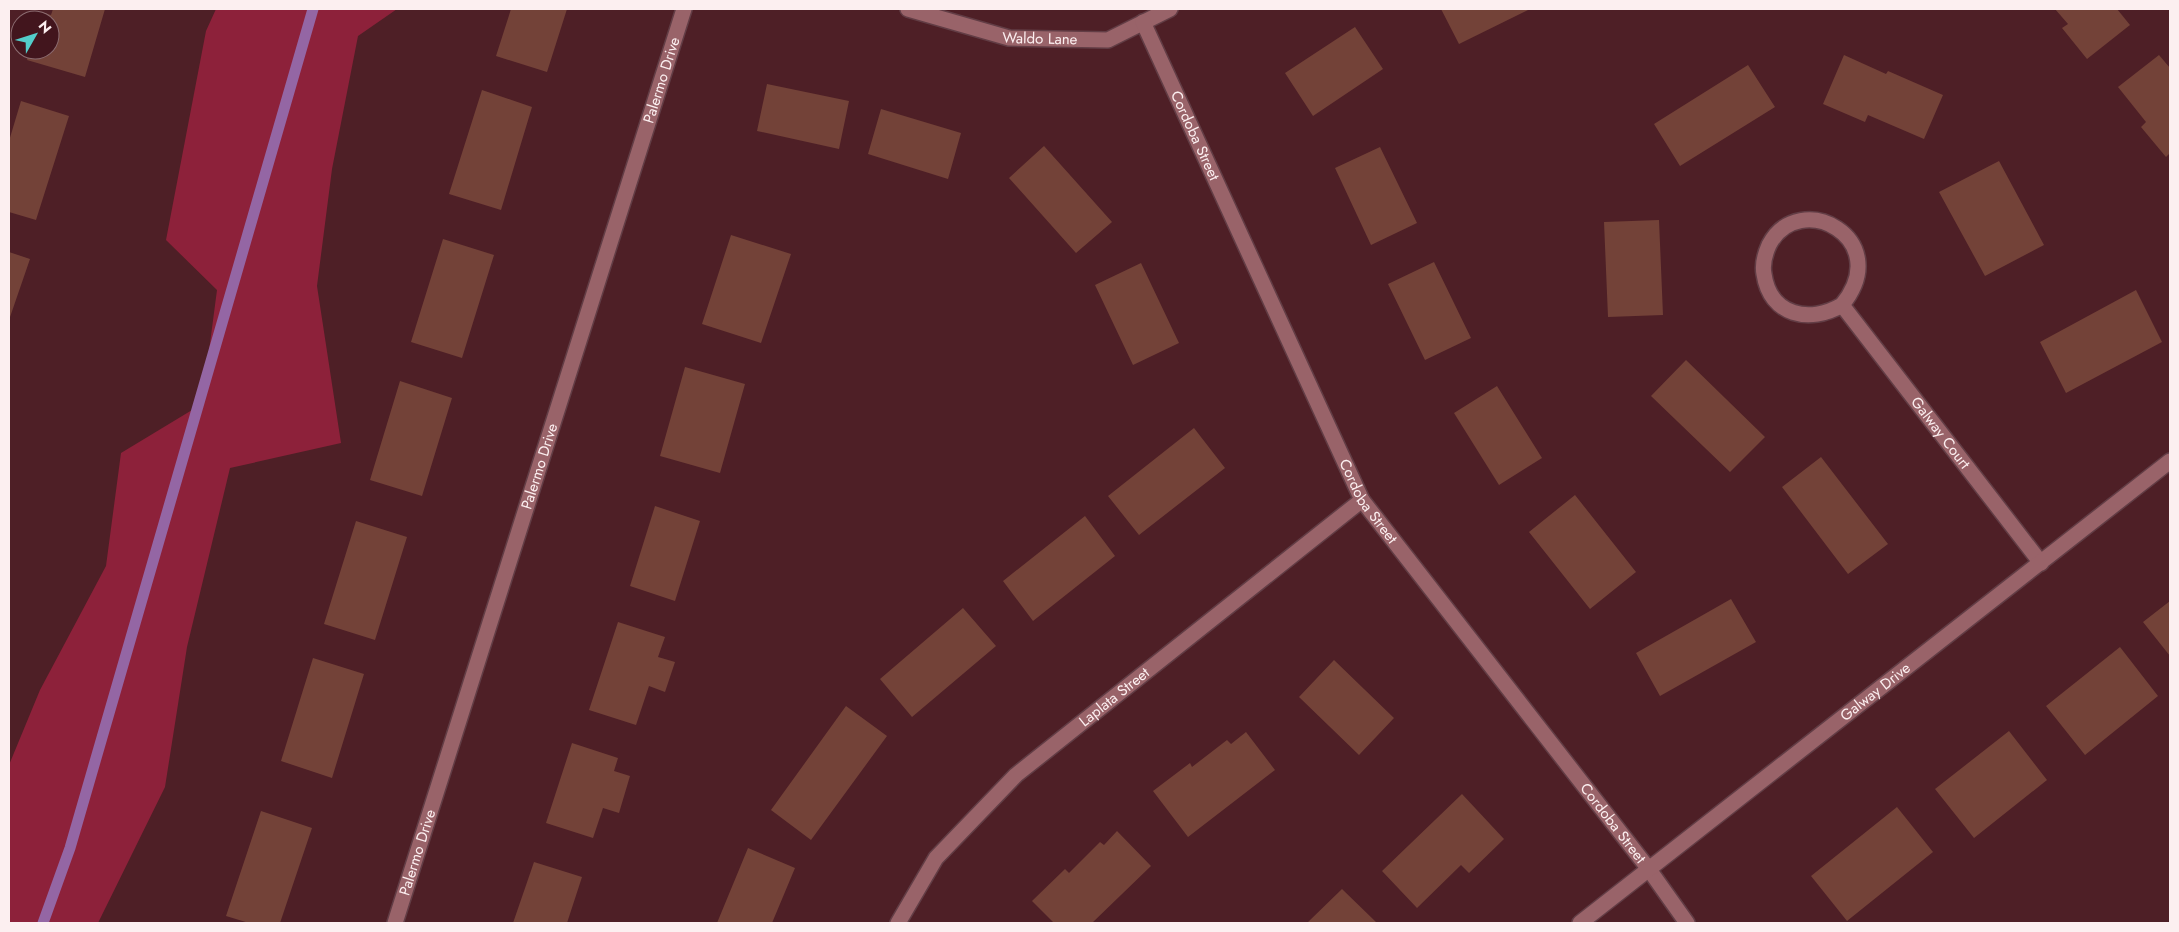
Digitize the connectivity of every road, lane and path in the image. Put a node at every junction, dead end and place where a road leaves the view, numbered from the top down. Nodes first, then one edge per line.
1 (684, 9) edge
2 (908, 9) edge
3 (1170, 9) edge
4 (1143, 22) junction
5 (1842, 305) junction
6 (2170, 461) edge
7 (1362, 500) junction
8 (2041, 563) junction
9 (1648, 868) junction
10 (395, 923) edge
11 (898, 923) edge
12 (1580, 923) edge
13 (1687, 923) edge

1 - 10 street, Palermo Drive
2 - 4 street, Waldo Lane
3 - 4 street, Waldo Lane
4 - 7 street, Cordoba Street
5 - 5 street
5 - 8 street, Galway Court
6 - 8 street, Galway Drive
7 - 9 street, Cordoba Street
7 - 11 street, Laplata Street
8 - 9 street, Galway Drive
9 - 12 street, Galway Drive
9 - 13 street, Cordoba Street

